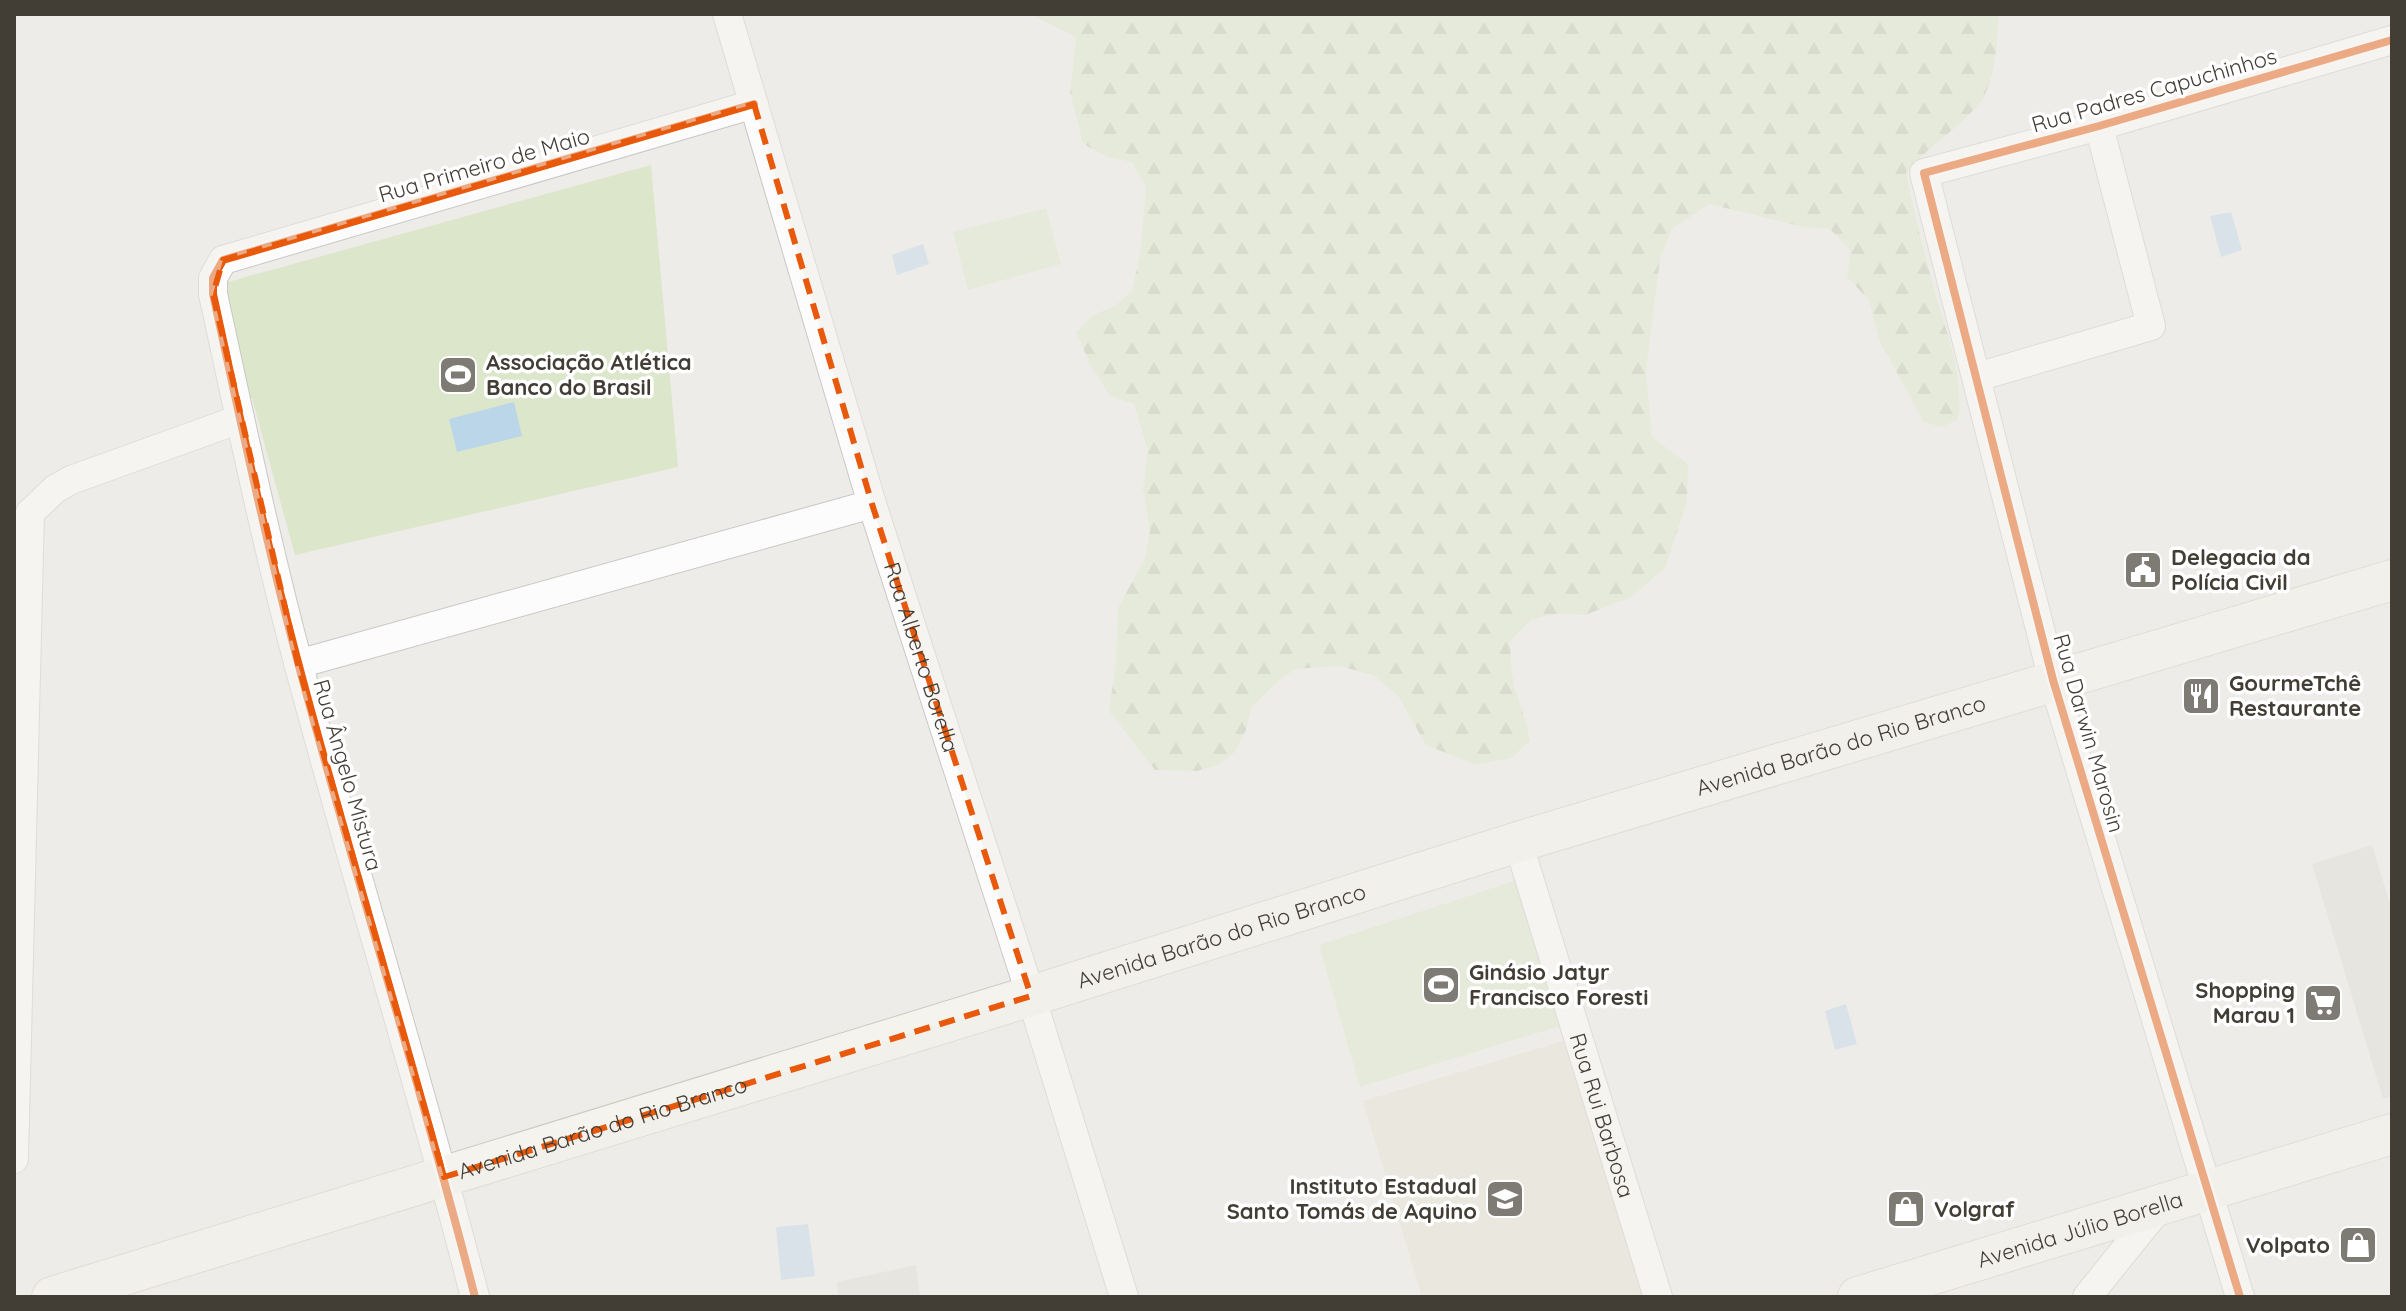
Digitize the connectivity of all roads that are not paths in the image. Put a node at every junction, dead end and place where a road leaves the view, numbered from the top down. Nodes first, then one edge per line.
1 (727, 14) edge
2 (2392, 40) edge
3 (754, 104) junction
4 (2099, 126) junction
5 (1924, 173) joint
6 (223, 260) joint
7 (1977, 377) junction
8 (240, 419) junction
9 (872, 504) junction
10 (22, 511) edge
11 (2392, 580) edge
12 (298, 664) junction
13 (2053, 680) junction
14 (1518, 842) junction
15 (1031, 996) junction
16 (2392, 1134) edge
17 (14, 1159) edge
18 (444, 1177) junction
19 (2209, 1189) junction
20 (2162, 1203) junction
21 (52, 1297) edge
22 (475, 1297) edge
23 (1124, 1297) edge
24 (1658, 1297) edge
25 (1858, 1297) edge
26 (2087, 1297) edge
27 (2240, 1297) edge

1 - 3 street, Rua Alberto Borella
2 - 4 street, Rua Padres Capuchinhos
3 - 6 street, Rua Primeiro de Maio
3 - 9 street, Rua Alberto Borella
4 - 5 street, Rua Padres Capuchinhos
4 - 7 street
5 - 7 street, Rua Darwin Marosin
6 - 8 street, Rua Ângelo Mistura
7 - 13 street, Rua Darwin Marosin
8 - 10 street
8 - 12 street, Rua Ângelo Mistura
9 - 12 street
9 - 15 street, Rua Alberto Borella
10 - 17 street
11 - 13 main road, Avenida Barão do Rio Branco
12 - 18 street, Rua Ângelo Mistura
13 - 14 main road, Avenida Barão do Rio Branco
13 - 19 street, Rua Darwin Marosin
14 - 15 main road, Avenida Barão do Rio Branco
14 - 24 street, Rua Rui Barbosa
15 - 18 main road, Avenida Barão do Rio Branco
15 - 23 street, Rua Alberto Borella
16 - 19 main road, Avenida Júlio Borella
18 - 21 main road, Avenida Barão do Rio Branco
18 - 22 street, Rua Ângelo Mistura
19 - 20 main road, Avenida Júlio Borella
19 - 27 street, Rua Darwin Marosin
20 - 25 main road, Avenida Júlio Borella
20 - 26 street

